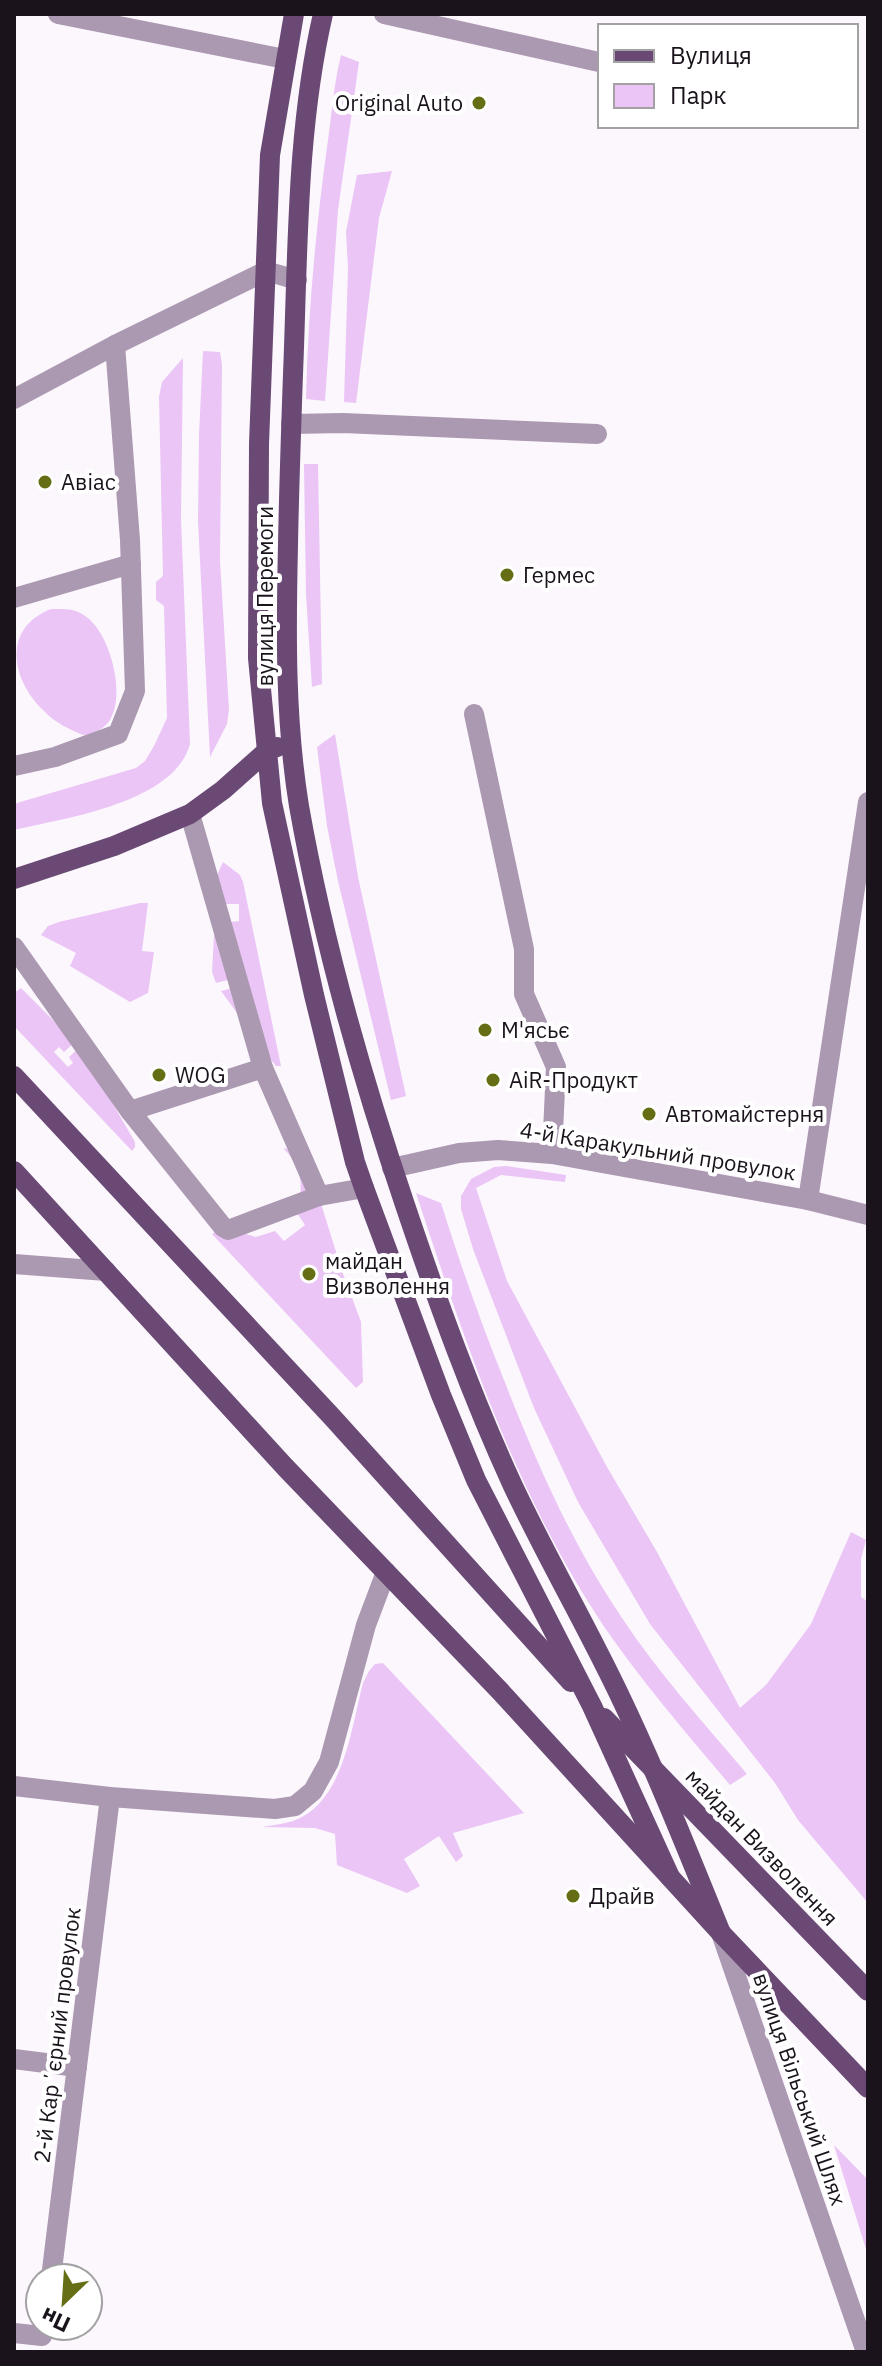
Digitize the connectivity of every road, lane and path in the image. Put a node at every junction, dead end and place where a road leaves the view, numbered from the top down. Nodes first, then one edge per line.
1 (58, 14) edge
2 (294, 14) edge
3 (323, 14) edge
4 (384, 14) edge
5 (285, 59) junction
6 (598, 62) edge
7 (266, 271) junction
8 (297, 280) junction
9 (115, 345) junction
10 (14, 399) edge
11 (291, 424) junction
12 (597, 434) dead end
13 (131, 564) junction
14 (14, 598) edge
15 (474, 714) dead end
16 (292, 741) junction
17 (268, 750) junction
18 (14, 766) edge
19 (868, 802) edge
20 (190, 814) junction
21 (14, 879) edge
22 (14, 947) edge
23 (263, 1068) junction
24 (14, 1076) edge
25 (130, 1111) junction
26 (552, 1154) junction
27 (392, 1168) junction
28 (14, 1171) edge
29 (364, 1188) junction
30 (319, 1196) junction
31 (808, 1200) junction
32 (868, 1215) edge
33 (14, 1264) edge
34 (106, 1271) junction
35 (386, 1572) junction
36 (592, 1706) junction
37 (655, 1771) junction
38 (14, 1786) edge
39 (110, 1797) junction
40 (670, 1877) junction
41 (721, 1933) junction
42 (868, 1991) edge
43 (14, 2059) edge
44 (77, 2067) junction
45 (868, 2088) edge
46 (53, 2262) edge
47 (866, 2352) edge

1 - 5 street
2 - 5 main road, вулиця Перемоги
3 - 8 main road, вулиця Перемоги
4 - 6 street
5 - 7 main road, вулиця Перемоги
7 - 8 street
7 - 9 street
7 - 17 main road, вулиця Перемоги
8 - 11 main road, вулиця Перемоги
9 - 10 street
9 - 13 street
11 - 12 street
11 - 16 main road, вулиця Перемоги
13 - 14 street
13 - 18 street
15 - 26 street
16 - 17 main road
16 - 27 main road, вулиця Перемоги
17 - 20 main road
17 - 29 main road, майдан Визволення
19 - 31 street
20 - 21 main road
20 - 23 street
22 - 25 street
23 - 25 street
23 - 30 street
24 - 36 main road, майдан Визволення
25 - 30 street
26 - 27 street, 4-й Каракульний провулок
26 - 31 street, 4-й Каракульний провулок
27 - 37 main road, майдан Визволення
28 - 34 main road, майдан Визволення
29 - 30 street
29 - 36 main road, майдан Визволення
31 - 32 street, 4-й Каракульний провулок
33 - 34 street
34 - 35 main road, майдан Визволення
35 - 39 street
35 - 40 main road, майдан Визволення
36 - 37 main road, майдан Визволення
36 - 40 main road, майдан Визволення
37 - 41 main road, майдан Визволення
37 - 42 main road, майдан Визволення
38 - 39 street
39 - 44 street, 2-й Карʼєрний провулок
40 - 41 main road, майдан Визволення
41 - 45 main road, майдан Визволення
41 - 47 street, вулиця Вільський Шлях
43 - 44 street
44 - 46 street, 2-й Карʼєрний провулок

